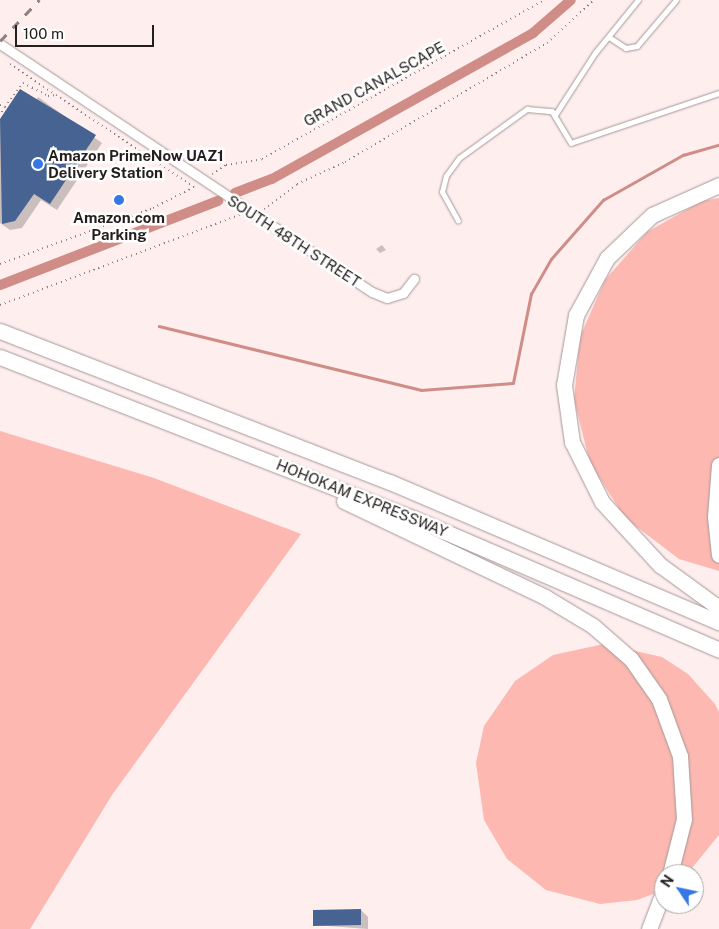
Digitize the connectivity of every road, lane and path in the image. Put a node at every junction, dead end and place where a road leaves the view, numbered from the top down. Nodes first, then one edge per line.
1 (544, 0) edge
2 (594, 0) edge
3 (638, 0) edge
4 (676, 0) edge
5 (609, 38) junction
6 (0, 44) edge
7 (10, 64) dead end
8 (719, 94) edge
9 (56, 95) junction
10 (0, 105) edge
11 (5, 107) junction
12 (0, 114) edge
13 (555, 115) junction
14 (201, 183) junction
15 (719, 185) edge
16 (249, 213) junction
17 (458, 221) dead end
18 (0, 264) edge
19 (414, 279) dead end
20 (0, 305) edge
21 (0, 330) edge
22 (0, 357) edge
23 (228, 445) junction
24 (719, 464) edge
25 (719, 555) edge
26 (719, 608) edge
27 (719, 622) edge
28 (719, 650) edge
29 (673, 864) edge
30 (655, 914) edge
31 (649, 929) edge

1 - 14 path, GRAND CANALSCAPE
2 - 16 path
3 - 5 lane
4 - 5 lane
5 - 13 lane
6 - 14 street, SOUTH 48TH STREET
7 - 9 path
8 - 13 lane
9 - 11 path
9 - 14 path
10 - 11 path
11 - 12 path
13 - 17 lane
14 - 16 street, SOUTH 48TH STREET
14 - 18 path, GRAND CANALSCAPE
15 - 26 highway
16 - 19 street, SOUTH 48TH STREET
16 - 20 path
21 - 27 highway, HOHOKAM EXPRESSWAY
22 - 23 highway, HOHOKAM EXPRESSWAY
23 - 28 highway, HOHOKAM EXPRESSWAY
23 - 29 highway
24 - 25 highway
30 - 31 highway

